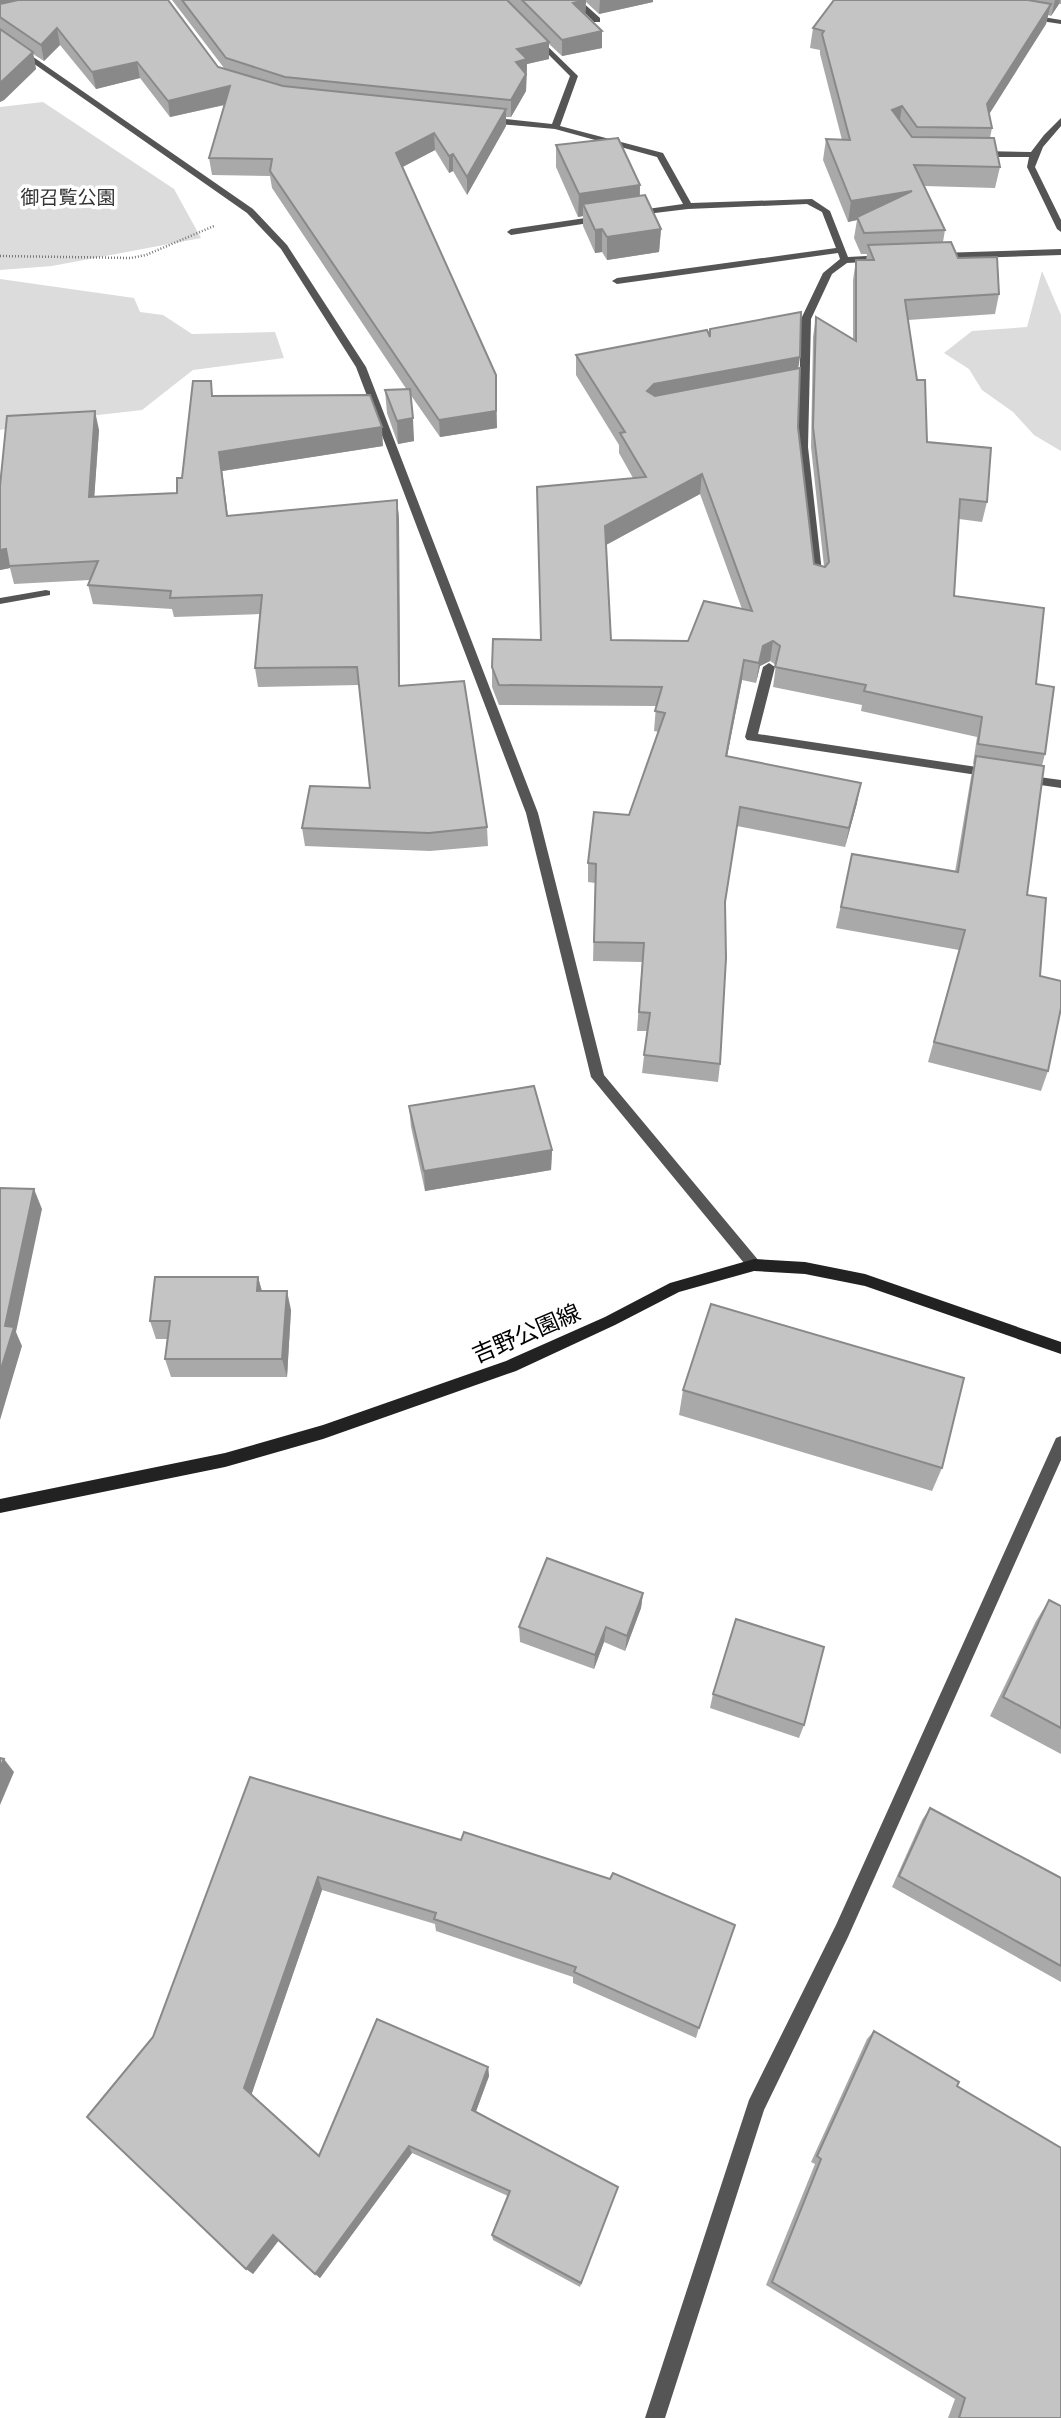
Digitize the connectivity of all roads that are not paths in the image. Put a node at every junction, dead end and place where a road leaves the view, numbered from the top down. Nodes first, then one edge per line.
1 (576, 0) edge
2 (1023, 15) edge
3 (597, 20) dead end
4 (1061, 22) edge
5 (527, 28) edge
6 (0, 36) edge
7 (476, 118) edge
8 (1061, 121) edge
9 (555, 127) junction
10 (964, 154) edge
11 (1032, 155) junction
12 (688, 206) junction
13 (620, 216) edge
14 (606, 218) edge
15 (1061, 229) edge
16 (510, 232) dead end
17 (1061, 252) edge
18 (843, 255) junction
19 (926, 257) edge
20 (899, 258) edge
21 (617, 281) dead end
22 (804, 381) junction
23 (792, 383) edge
24 (818, 582) edge
25 (46, 593) dead end
26 (0, 601) edge
27 (769, 667) edge
28 (1061, 784) edge
29 (754, 1265) junction
30 (1061, 1348) edge
31 (1061, 1443) edge
32 (0, 1506) edge
33 (655, 2418) edge

1 - 3 street
2 - 4 street
5 - 9 street
6 - 29 street
7 - 9 street
8 - 11 street
9 - 12 street
10 - 11 street
11 - 15 street
12 - 13 street
12 - 18 street
14 - 16 street
17 - 19 street
18 - 20 street
18 - 21 street
18 - 22 street
22 - 23 street
22 - 24 street
25 - 26 street
27 - 28 street
29 - 30 main road, 吉野公園線
29 - 32 main road, 吉野公園線
31 - 33 street

